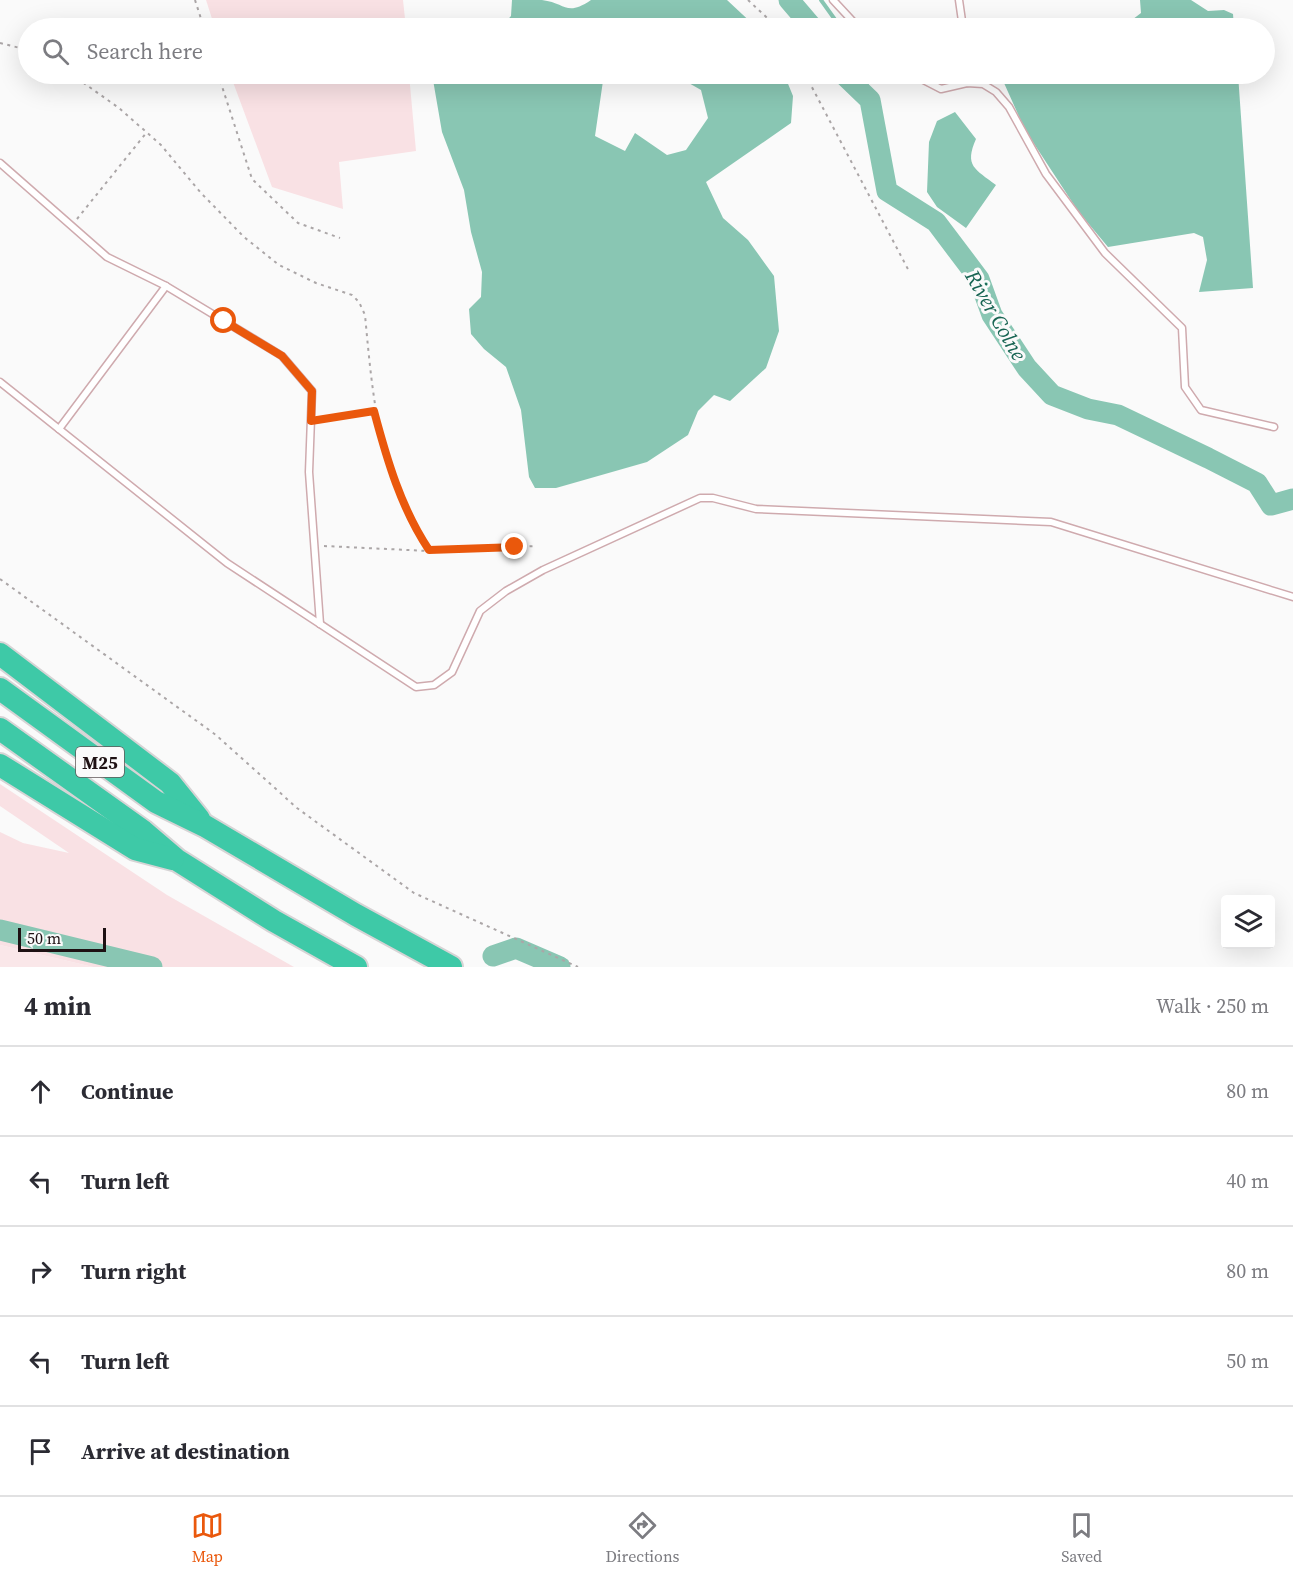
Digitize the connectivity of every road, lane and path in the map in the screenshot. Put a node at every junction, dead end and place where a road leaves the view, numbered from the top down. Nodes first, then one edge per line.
1 (195, 0) edge
2 (748, 0) edge
3 (833, 0) edge
4 (959, 0) edge
5 (201, 18) edge
6 (767, 18) edge
7 (850, 18) edge
8 (962, 18) edge
9 (0, 43) edge
10 (18, 48) edge
11 (84, 84) edge
12 (221, 84) edge
13 (811, 84) edge
14 (931, 84) edge
15 (963, 84) edge
16 (983, 84) edge
17 (147, 132) junction
18 (0, 163) edge
19 (71, 225) junction
20 (340, 238) dead end
21 (910, 273) dead end
22 (166, 286) junction
23 (0, 382) edge
24 (374, 411) junction
25 (311, 421) junction
26 (1274, 427) dead end
27 (59, 429) junction
28 (314, 545) junction
29 (537, 546) dead end
30 (429, 550) junction
31 (0, 579) edge
32 (1293, 597) edge
33 (320, 624) junction
34 (0, 654) edge
35 (0, 689) edge
36 (0, 729) edge
37 (0, 765) edge
38 (205, 826) junction
39 (177, 860) junction
40 (356, 967) edge
41 (451, 967) edge
42 (578, 967) edge

1 - 5 path
2 - 6 path
3 - 7 lane
4 - 8 lane
9 - 10 path
11 - 17 path
12 - 20 path
13 - 21 path
14 - 15 lane
16 - 26 lane
17 - 19 path
17 - 24 path
18 - 19 lane
19 - 22 lane
22 - 25 lane
22 - 27 lane
23 - 27 lane
24 - 25 path
24 - 30 path
25 - 28 lane
27 - 33 lane
28 - 30 path
28 - 33 lane
29 - 30 path
31 - 42 path
32 - 33 lane
34 - 38 highway, M25
35 - 38 highway, M25
36 - 39 highway, M25
37 - 39 highway, M25
38 - 41 highway, M25
39 - 40 highway, M25

